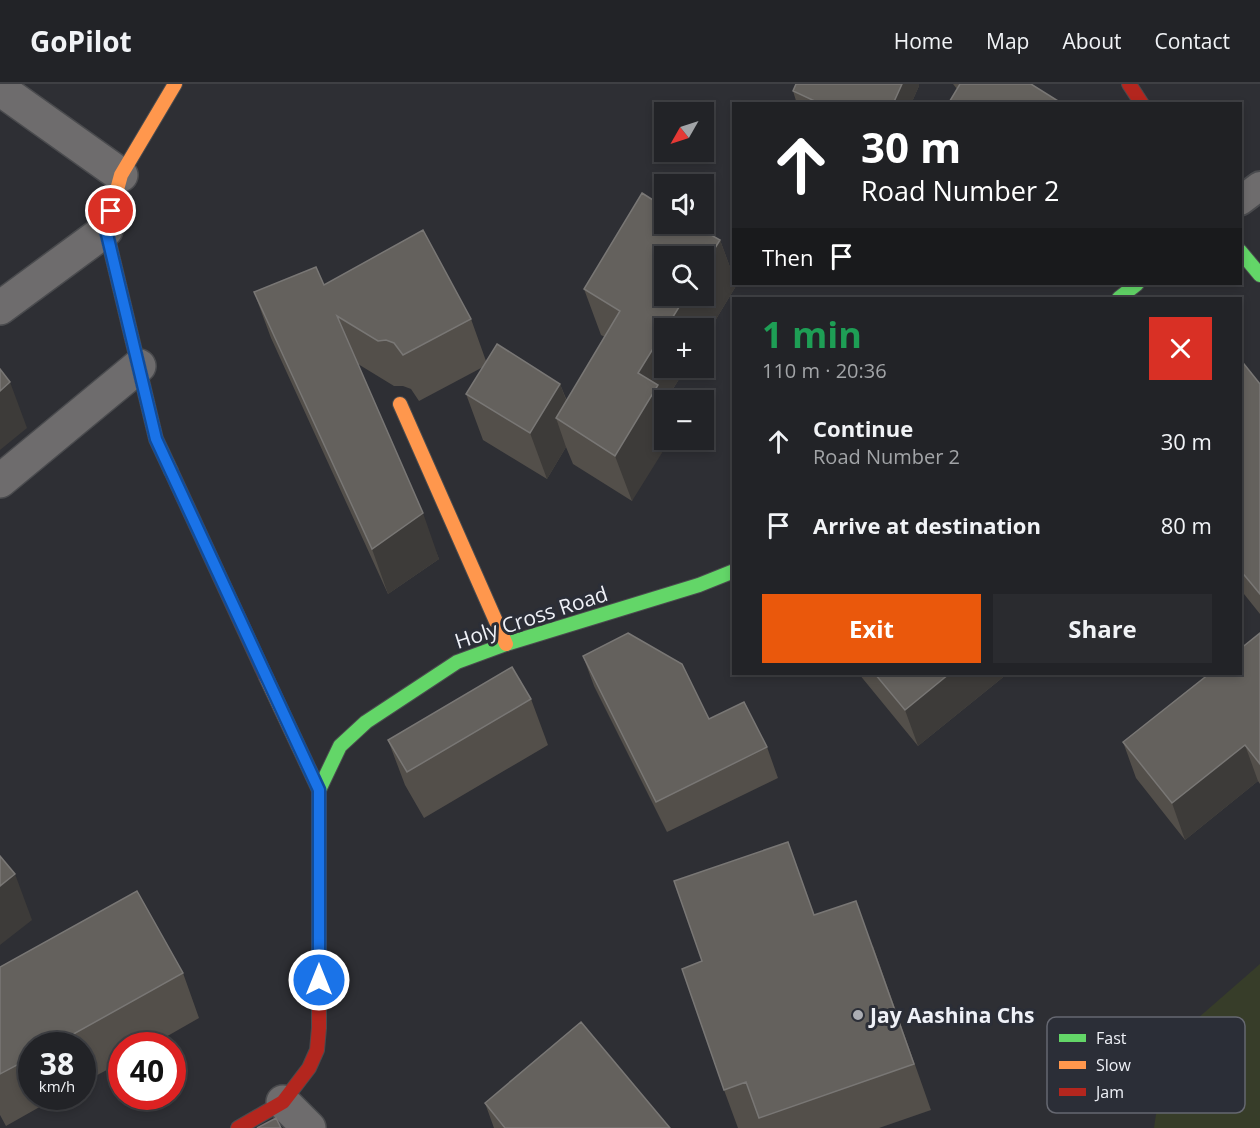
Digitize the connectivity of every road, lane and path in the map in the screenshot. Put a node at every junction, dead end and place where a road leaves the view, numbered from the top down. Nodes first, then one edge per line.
1 (175, 84) edge
2 (1129, 84) edge
3 (0, 89) edge
4 (1141, 102) edge
5 (121, 175) junction
6 (1260, 186) edge
7 (1242, 200) edge
8 (106, 230) junction
9 (1242, 253) edge
10 (1260, 275) edge
11 (1136, 285) edge
12 (1120, 297) edge
13 (0, 308) edge
14 (139, 366) junction
15 (400, 404) dead end
16 (0, 482) edge
17 (732, 572) edge
18 (506, 644) junction
19 (319, 790) junction
20 (283, 1101) junction
21 (237, 1128) edge
22 (309, 1128) edge

1 - 5 street
2 - 4 street
3 - 5 street
5 - 8 street
6 - 7 lane
8 - 13 street
8 - 14 street
9 - 10 street
11 - 12 street
14 - 16 street
14 - 19 street
15 - 18 street
17 - 18 street, Holy Cross Road
18 - 19 street, Holy Cross Road
19 - 20 street
20 - 21 street
20 - 22 street

